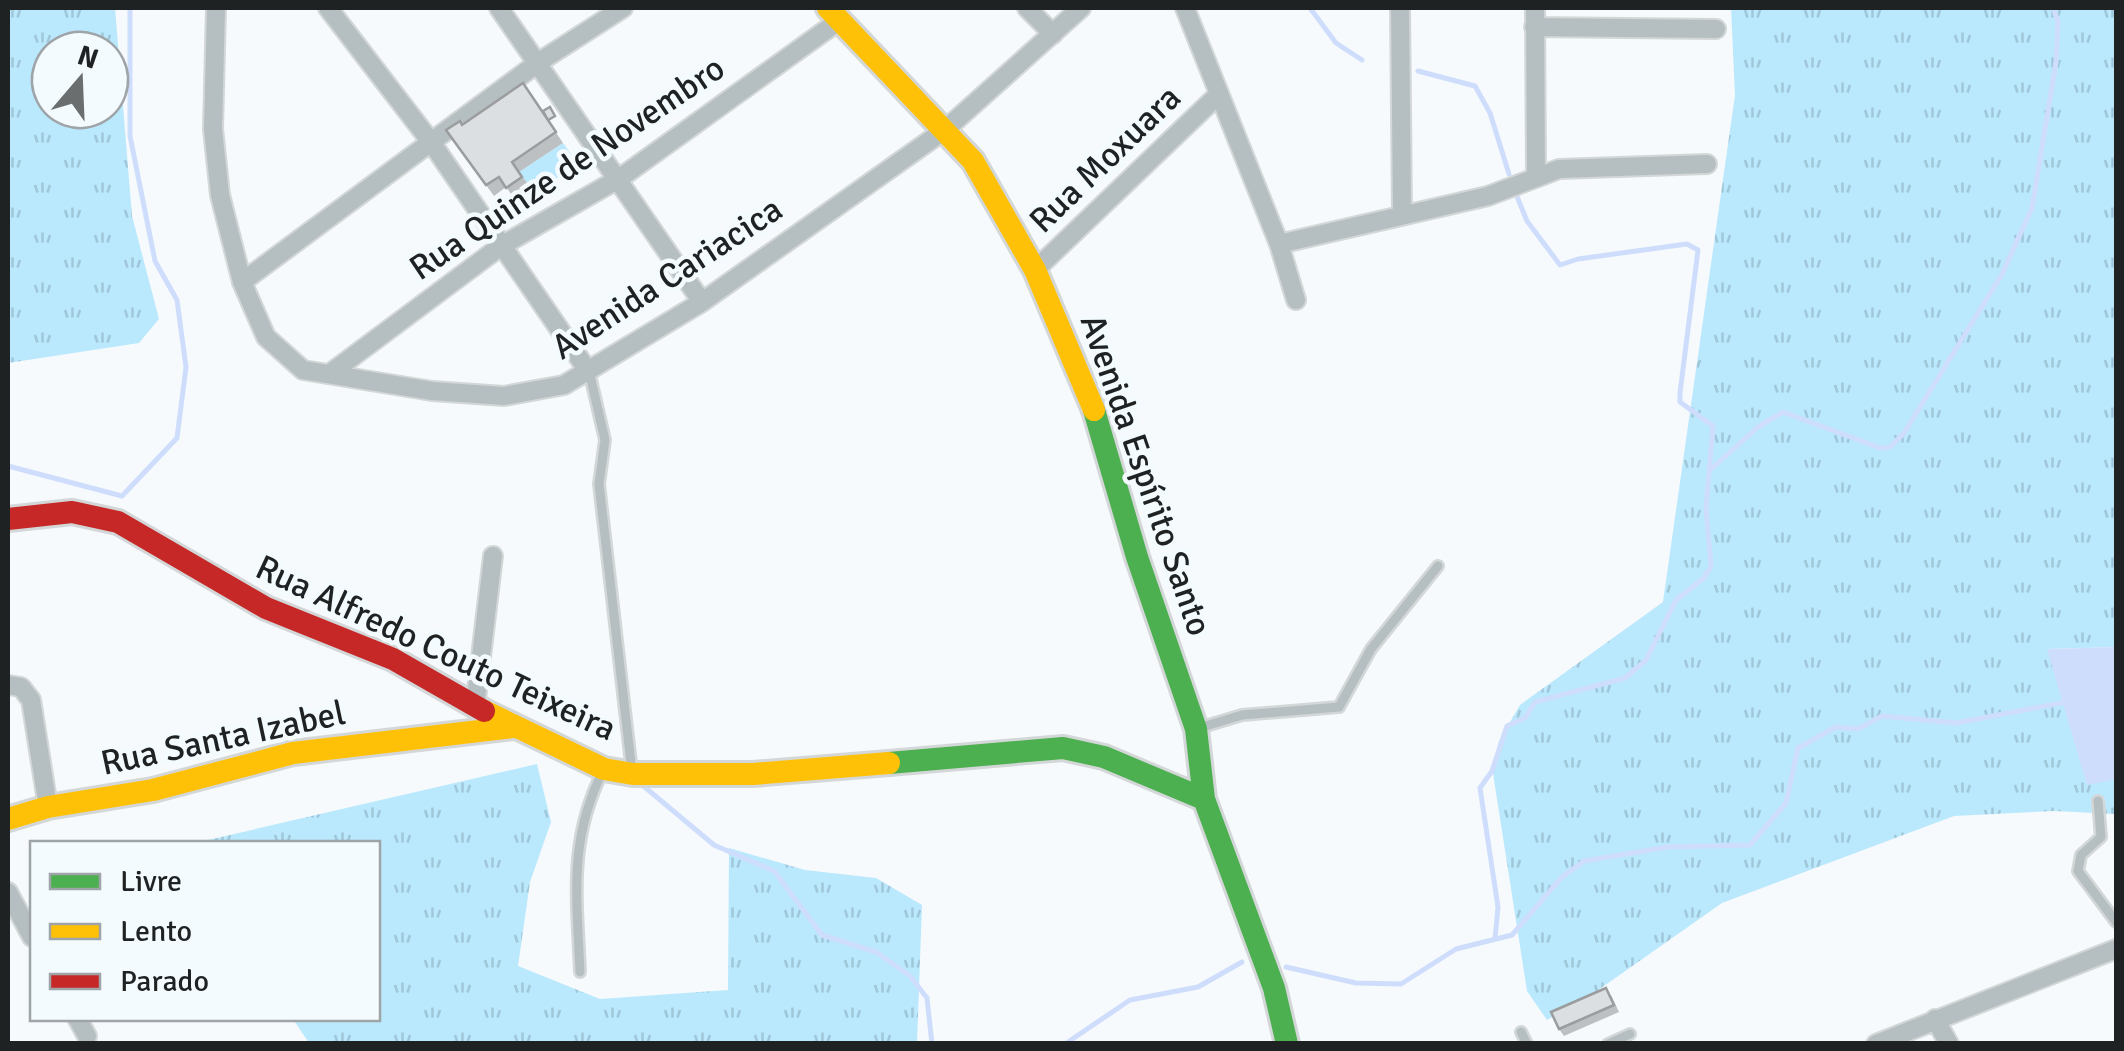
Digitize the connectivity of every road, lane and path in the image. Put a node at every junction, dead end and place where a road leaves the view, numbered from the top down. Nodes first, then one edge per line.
1 (328, 8) edge
2 (499, 8) edge
3 (623, 8) edge
4 (1027, 8) edge
5 (1080, 8) edge
6 (1186, 8) edge
7 (1400, 8) edge
8 (1535, 8) edge
9 (220, 10) edge
10 (834, 14) edge
11 (1534, 28) junction
12 (1716, 29) dead end
13 (1052, 34) junction
14 (539, 62) junction
15 (1219, 94) junction
16 (946, 128) junction
17 (431, 142) junction
18 (1706, 164) dead end
19 (1536, 176) junction
20 (620, 178) junction
21 (1402, 213) junction
22 (1279, 244) junction
23 (501, 246) junction
24 (1035, 270) junction
25 (242, 282) junction
26 (1296, 300) dead end
27 (702, 302) junction
28 (588, 370) junction
29 (332, 372) junction
30 (8, 519) edge
31 (493, 556) dead end
32 (1438, 566) dead end
33 (8, 686) edge
34 (475, 707) junction
35 (514, 726) junction
36 (1196, 729) junction
37 (604, 768) junction
38 (632, 774) junction
39 (1204, 799) junction
40 (2098, 802) dead end
41 (48, 807) junction
42 (8, 819) edge
43 (8, 892) edge
44 (2116, 922) edge
45 (30, 933) edge
46 (2116, 949) edge
47 (580, 972) dead end
48 (1935, 1019) junction
49 (80, 1021) edge
50 (1521, 1032) dead end
51 (1630, 1034) dead end
52 (87, 1036) dead end
53 (1288, 1044) edge
54 (1527, 1044) edge
55 (1608, 1044) edge
56 (1876, 1044) edge
57 (1949, 1044) edge

1 - 17 street
2 - 14 street
3 - 14 street
4 - 13 street
5 - 13 street, Avenida Cariacica
6 - 15 street
7 - 21 street
8 - 11 street
9 - 25 street, Avenida Cariacica
10 - 16 street, Avenida Espírito Santo
10 - 20 street, Rua Quinze de Novembro
11 - 12 street
11 - 19 street
13 - 16 street, Avenida Cariacica
14 - 17 street
14 - 20 street
15 - 22 street
15 - 24 street, Rua Moxuara
16 - 24 street, Avenida Espírito Santo
16 - 27 street, Avenida Cariacica
17 - 23 street
17 - 25 street
18 - 19 street
19 - 21 street
20 - 23 street, Rua Quinze de Novembro
20 - 27 street
21 - 22 street
22 - 26 street
23 - 28 street
23 - 29 street, Rua Quinze de Novembro
24 - 36 street, Avenida Espírito Santo
25 - 29 street, Avenida Cariacica
27 - 28 street, Avenida Cariacica
28 - 29 street, Avenida Cariacica
28 - 38 lane
30 - 34 street, Rua Alfredo Couto Teixeira
31 - 34 street
32 - 36 lane
33 - 41 street
34 - 35 street, Rua Alfredo Couto Teixeira
35 - 37 street, Rua Alfredo Couto Teixeira
35 - 41 street, Rua Santa Izabel
36 - 39 street, Avenida Espírito Santo
37 - 38 street, Rua Alfredo Couto Teixeira
37 - 47 lane
38 - 39 street, Rua Alfredo Couto Teixeira
39 - 53 street, Avenida Espírito Santo
40 - 44 lane
41 - 42 street, Rua Santa Izabel
43 - 45 street
46 - 48 street
48 - 56 street
48 - 57 street
49 - 52 street
50 - 54 lane
51 - 55 lane

